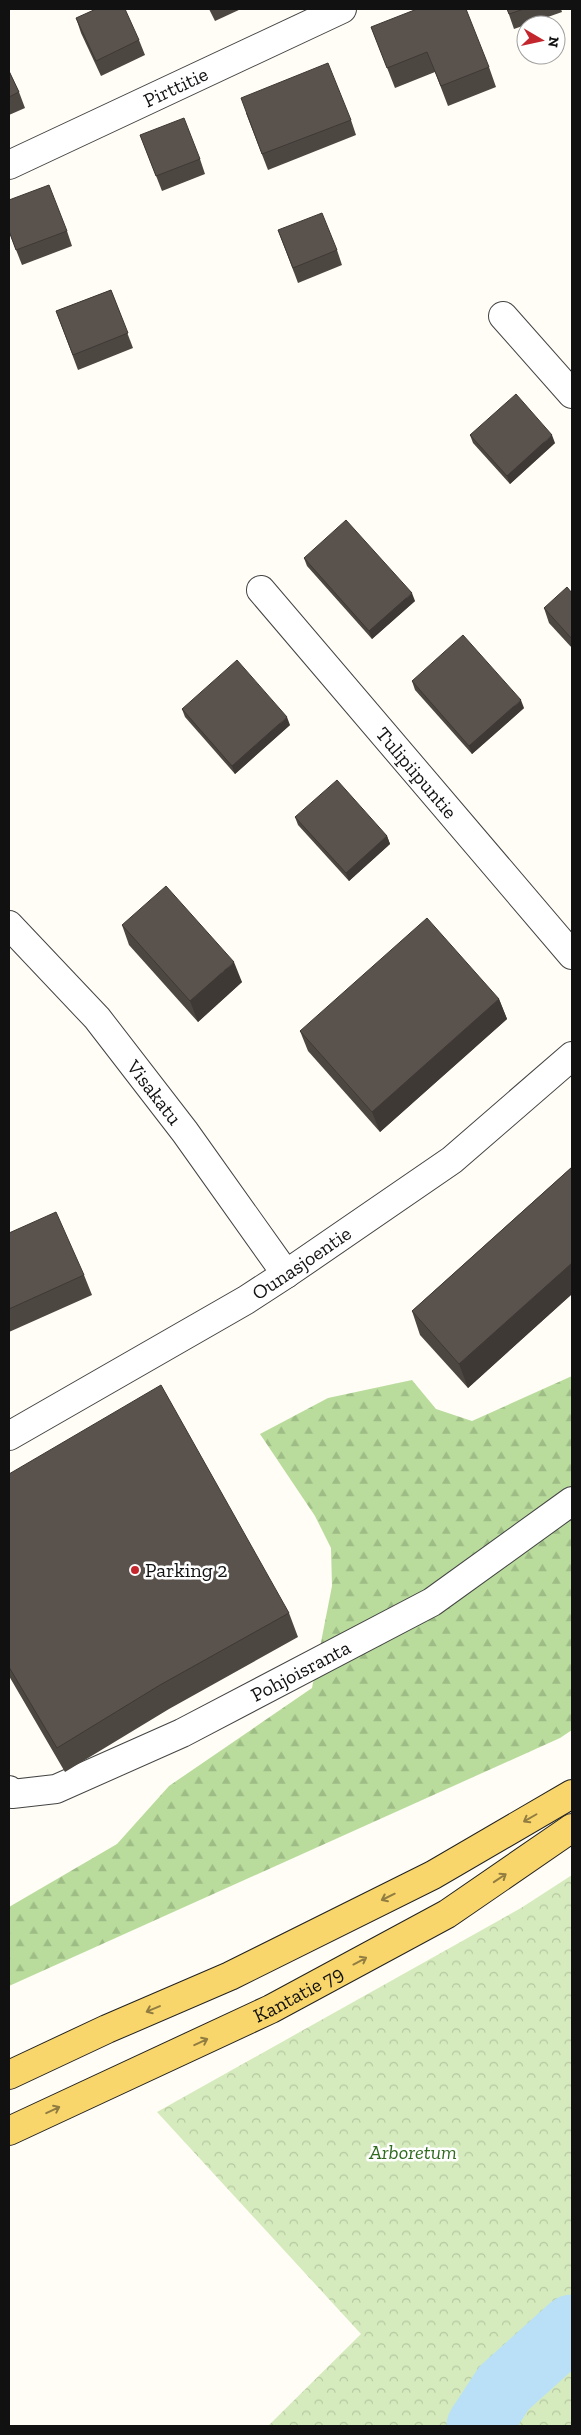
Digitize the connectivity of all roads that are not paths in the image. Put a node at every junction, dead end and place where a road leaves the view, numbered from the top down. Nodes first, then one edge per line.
1 (342, 9) edge
2 (9, 165) edge
3 (503, 316) dead end
4 (572, 394) edge
5 (261, 590) dead end
6 (9, 925) edge
7 (572, 955) edge
8 (572, 1056) edge
9 (286, 1274) junction
10 (9, 1436) edge
11 (572, 1501) edge
12 (9, 1790) edge
13 (572, 1794) edge
14 (572, 1828) edge
15 (9, 2076) edge
16 (9, 2131) edge

1 - 2 street, Pirttitie
3 - 4 street
5 - 7 street, Tulipiipuntie
6 - 9 street, Visakatu
8 - 9 street, Ounasjoentie
9 - 10 street, Ounasjoentie
11 - 12 street, Pohjoisranta
13 -> 15 main road
16 -> 14 main road, Kantatie 79

